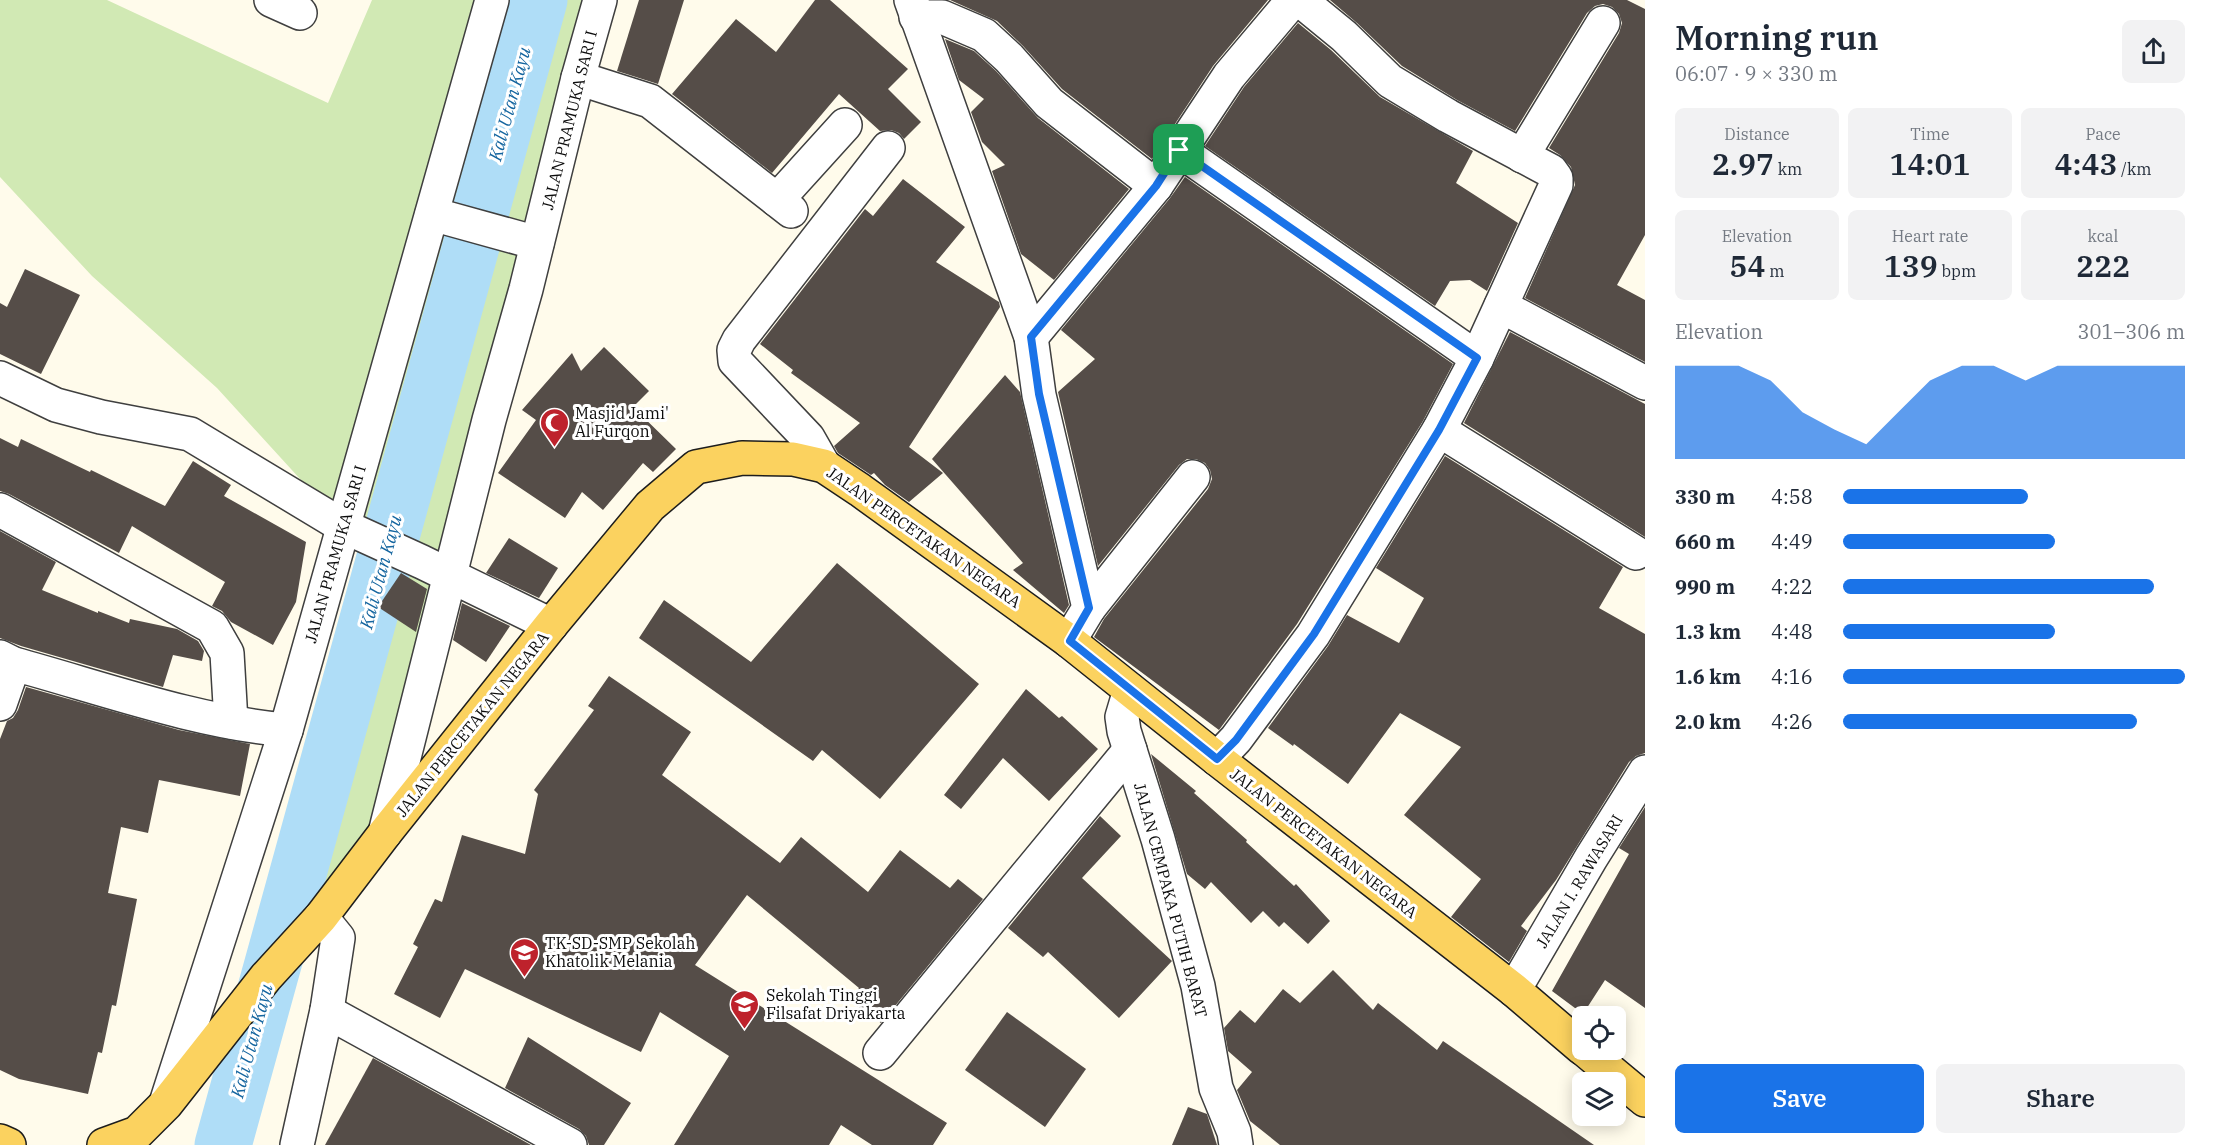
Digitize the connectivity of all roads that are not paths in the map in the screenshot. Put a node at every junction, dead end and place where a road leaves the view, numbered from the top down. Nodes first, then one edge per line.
1 (492, 0) edge
2 (600, 0) edge
3 (1293, 0) edge
4 (1300, 0) edge
5 (914, 9) edge
6 (1603, 23) dead end
7 (578, 78) junction
8 (845, 125) dead end
9 (888, 148) dead end
10 (1179, 150) junction
11 (1522, 156) junction
12 (1156, 186) junction
13 (438, 216) junction
14 (531, 242) junction
15 (1501, 306) junction
16 (1031, 337) junction
17 (1477, 358) junction
18 (0, 378) edge
19 (1645, 383) edge
20 (1439, 430) junction
21 (824, 466) junction
22 (1193, 477) dead end
23 (0, 510) edge
24 (351, 530) junction
25 (1642, 555) edge
26 (450, 577) junction
27 (1089, 608) junction
28 (551, 625) junction
29 (1070, 641) junction
30 (7, 660) edge
31 (1130, 690) junction
32 (0, 704) edge
33 (231, 722) junction
34 (286, 730) junction
35 (1130, 750) junction
36 (1217, 759) junction
37 (1645, 772) edge
38 (385, 833) junction
39 (321, 917) junction
40 (1514, 990) junction
41 (327, 1010) junction
42 (1572, 1039) edge
43 (880, 1053) dead end
44 (1597, 1060) edge
45 (1645, 1100) edge
46 (166, 1104) junction
47 (0, 1141) edge
48 (9, 1145) edge
49 (104, 1145) edge
50 (297, 1145) edge
51 (570, 1145) edge
52 (1236, 1145) edge

1 - 13 street, JALAN PRAMUKA SARI I
2 - 7 street, JALAN PRAMUKA SARI I
3 - 10 street
4 - 11 street
5 - 12 street
5 - 16 street
6 - 11 street
7 - 8 street
7 - 14 street, JALAN PRAMUKA SARI I
9 - 21 street
10 - 12 street
10 - 17 street
11 - 15 street
12 - 16 street
13 - 14 street
13 - 24 street, JALAN PRAMUKA SARI I
14 - 26 street, JALAN PRAMUKA SARI I
15 - 17 street
15 - 19 street
16 - 27 street
17 - 20 street
18 - 24 street
20 - 25 street
20 - 36 street
21 - 28 main road, JALAN PERCETAKAN NEGARA
21 - 29 main road, JALAN PERCETAKAN NEGARA
22 - 27 street
23 - 33 street
24 - 26 street
24 - 34 street, JALAN PRAMUKA SARI I
26 - 28 street
26 - 38 street, JALAN PRAMUKA SARI I
27 - 29 street
28 - 38 main road, JALAN PERCETAKAN NEGARA
29 - 31 main road, JALAN PERCETAKAN NEGARA
30 - 32 street
30 - 33 street
31 - 35 street, JALAN CEMPAKA PUTIH BARAT
31 - 36 main road, JALAN PERCETAKAN NEGARA
33 - 34 street
34 - 46 street, JALAN PRAMUKA SARI I
35 - 43 street
35 - 52 street, JALAN CEMPAKA PUTIH BARAT
36 - 40 main road, JALAN PERCETAKAN NEGARA
37 - 40 street, JALAN I. RAWASARI
38 - 39 main road, JALAN PERCETAKAN NEGARA
39 - 41 street
39 - 46 main road, JALAN PERCETAKAN NEGARA
40 - 42 main road, JALAN PERCETAKAN NEGARA
41 - 50 street
41 - 51 street
44 - 45 main road, JALAN PERCETAKAN NEGARA
46 - 49 main road, JALAN PERCETAKAN NEGARA
47 - 48 main road

